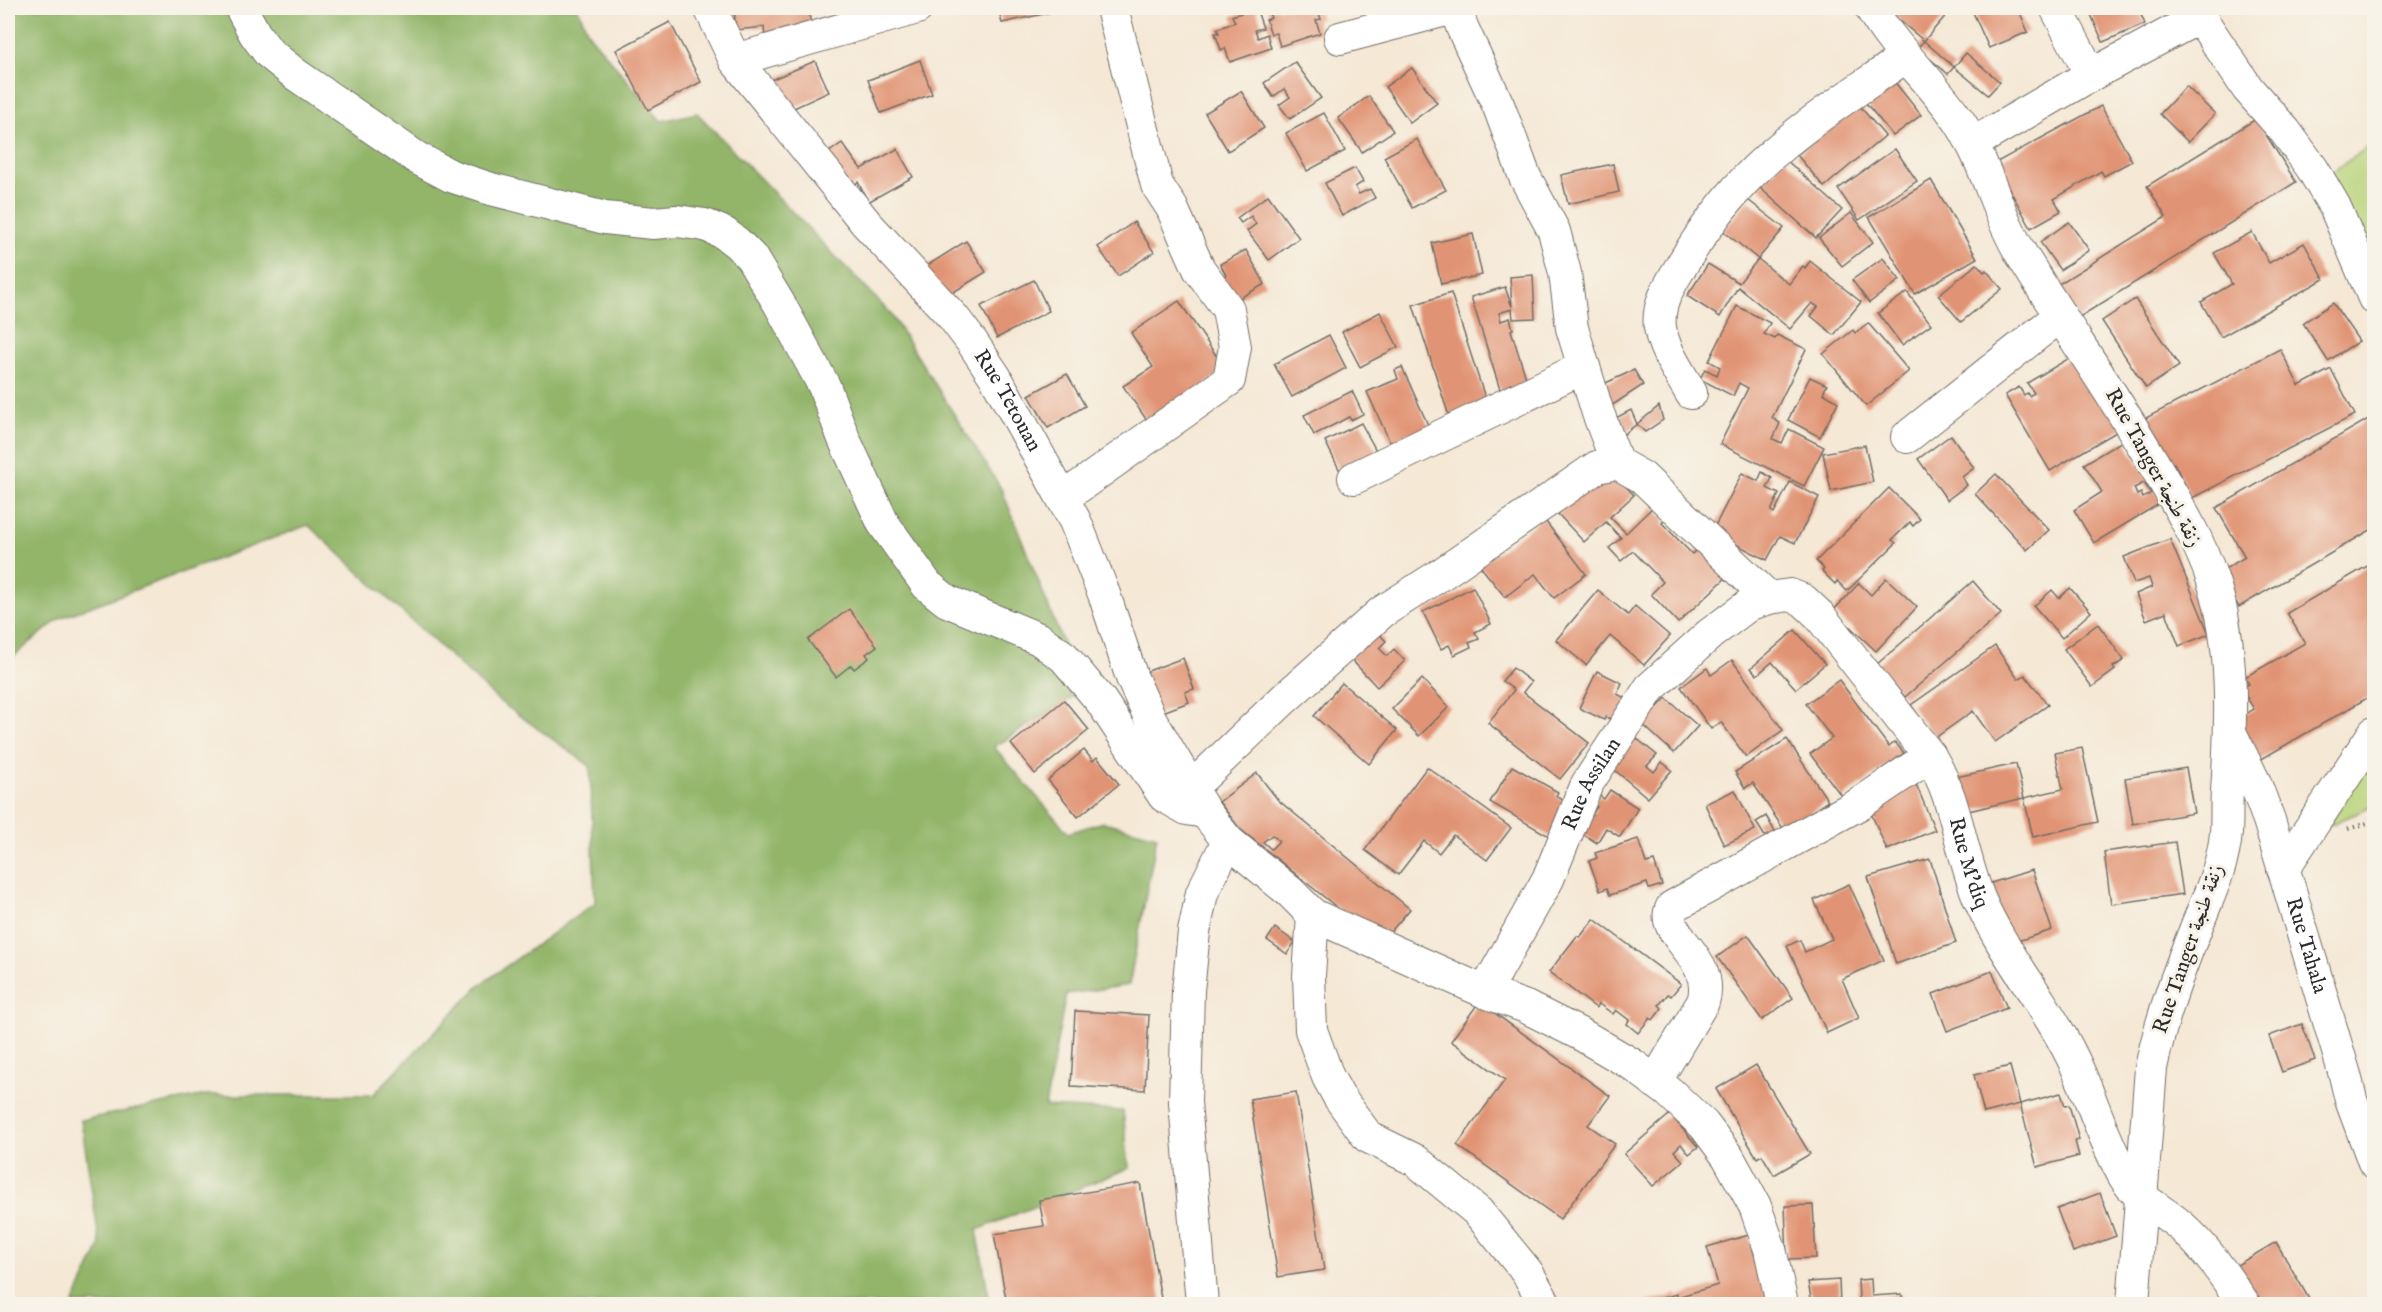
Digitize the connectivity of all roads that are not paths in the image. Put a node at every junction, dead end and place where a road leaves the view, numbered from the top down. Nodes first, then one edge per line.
1 (241, 8) edge
2 (710, 8) edge
3 (917, 8) edge
4 (1112, 8) edge
5 (1454, 8) edge
6 (1871, 8) edge
7 (2056, 8) edge
8 (2198, 12) edge
9 (1341, 38) dead end
10 (1905, 57) junction
11 (735, 60) junction
12 (2091, 75) junction
13 (1972, 144) junction
14 (2374, 298) edge
15 (2060, 316) junction
16 (1584, 366) junction
17 (1691, 393) dead end
18 (1907, 437) dead end
19 (1617, 463) junction
20 (1354, 478) dead end
21 (1064, 498) junction
22 (1769, 598) junction
23 (1741, 610) joint
24 (2230, 733) junction
25 (2374, 733) edge
26 (1930, 756) junction
27 (1198, 800) junction
28 (1228, 841) junction
29 (2283, 869) junction
30 (1313, 915) junction
31 (1485, 992) junction
32 (1655, 1082) junction
33 (2374, 1162) edge
34 (2142, 1199) junction
35 (1202, 1305) edge
36 (1545, 1305) edge
37 (1782, 1305) edge
38 (2133, 1305) edge
39 (2244, 1305) edge

1 - 27 street
2 - 11 street, Rue Tetouan
3 - 11 street
4 - 21 street
5 - 9 street
5 - 16 street
6 - 10 street, Rue Tanger زنقة طنجة
7 - 12 street
8 - 12 street
8 - 14 street
10 - 13 street, Rue Tanger زنقة طنجة
10 - 17 street
11 - 21 street, Rue Tetouan
12 - 13 street
13 - 15 street, Rue Tanger زنقة طنجة
15 - 18 street
15 - 24 street, Rue Tanger زنقة طنجة
16 - 19 street
16 - 20 street
19 - 22 street
19 - 27 street
21 - 27 street, Rue Tetouan
22 - 23 street, Rue M'diq
22 - 26 street, Rue M'diq
23 - 31 street, Rue Assilan
24 - 29 street, Rue Tahala
24 - 34 street, Rue Tanger زنقة طنجة
25 - 29 street
26 - 32 street
26 - 34 street, Rue M'diq
27 - 28 street, Rue Tetouan
28 - 30 street, Rue Tetouan
28 - 35 street
29 - 33 street, Rue Tahala
30 - 31 street
30 - 36 street
31 - 32 street
32 - 37 street
34 - 38 street, Rue Tanger زنقة طنجة
34 - 39 street, Rue M'diq

